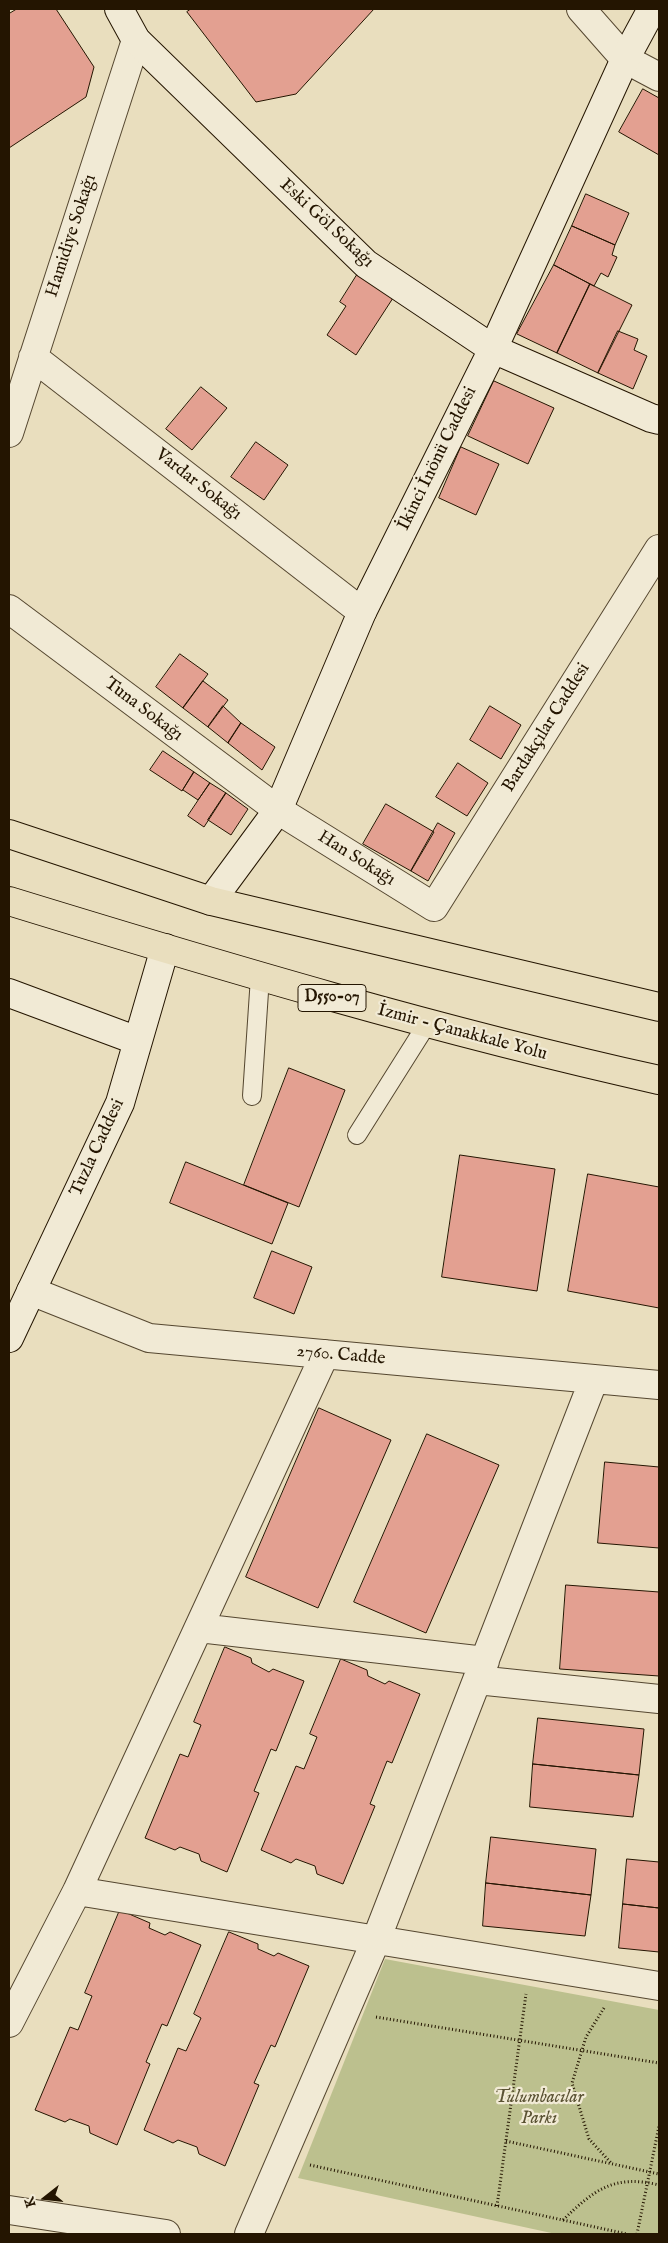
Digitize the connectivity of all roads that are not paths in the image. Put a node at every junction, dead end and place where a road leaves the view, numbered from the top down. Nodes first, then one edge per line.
1 (581, 9) edge
2 (652, 9) edge
3 (126, 19) edge
4 (625, 59) junction
5 (659, 77) edge
6 (493, 349) junction
7 (33, 357) junction
8 (11, 416) edge
9 (659, 420) edge
10 (659, 549) edge
11 (9, 609) edge
12 (362, 612) junction
13 (278, 810) junction
14 (9, 834) edge
15 (9, 901) edge
16 (211, 901) junction
17 (434, 907) joint
18 (165, 948) junction
19 (260, 978) junction
20 (9, 993) edge
21 (659, 1007) edge
22 (427, 1024) junction
23 (138, 1041) junction
24 (659, 1080) edge
25 (252, 1096) dead end
26 (357, 1135) dead end
27 (31, 1291) junction
28 (9, 1338) edge
29 (325, 1354) junction
30 (594, 1379) junction
31 (659, 1385) edge
32 (199, 1628) junction
33 (481, 1671) junction
34 (659, 1699) edge
35 (77, 1891) junction
36 (376, 1940) junction
37 (659, 1986) edge
38 (9, 2023) edge
39 (9, 2210) edge
40 (9, 2222) edge
41 (13, 2234) edge
42 (166, 2234) edge
43 (249, 2234) edge

1 - 4 street
2 - 4 street, İkinci İnönü Caddesi
3 - 6 street, Eski Göl Sokağı
3 - 7 street, Hamidiye Sokağı
4 - 5 street
4 - 6 street, İkinci İnönü Caddesi
6 - 9 street, Eski Göl Sokağı
6 - 12 street, İkinci İnönü Caddesi
7 - 8 street, Hamidiye Sokağı
7 - 12 street, Vardar Sokağı
10 - 17 street, Bardakçılar Caddesi
11 - 13 street, Tuna Sokağı
12 - 13 street, İkinci İnönü Caddesi
13 - 16 street, İkinci İnönü Caddesi
13 - 17 street, Han Sokağı
14 - 16 highway
15 - 18 highway, İzmir - Çanakkale Yolu / D550-07
16 - 21 highway
18 - 19 highway, İzmir - Çanakkale Yolu / D550-07
18 - 23 street, Tuzla Caddesi
19 - 22 highway, İzmir - Çanakkale Yolu / D550-07
19 - 25 lane
20 - 23 street
22 - 24 highway, İzmir - Çanakkale Yolu / D550-07
22 - 26 lane
23 - 27 street, Tuzla Caddesi
27 - 28 street, Tuzla Caddesi
27 - 29 street, 2760. Cadde
29 - 30 street, 2760. Cadde
29 - 32 street
30 - 31 street, 2760. Cadde
30 - 33 street
32 - 33 street
32 - 35 street
33 - 34 street
33 - 36 street
35 - 36 street
35 - 38 street
36 - 37 street
36 - 43 street
39 - 42 street
40 - 41 street

